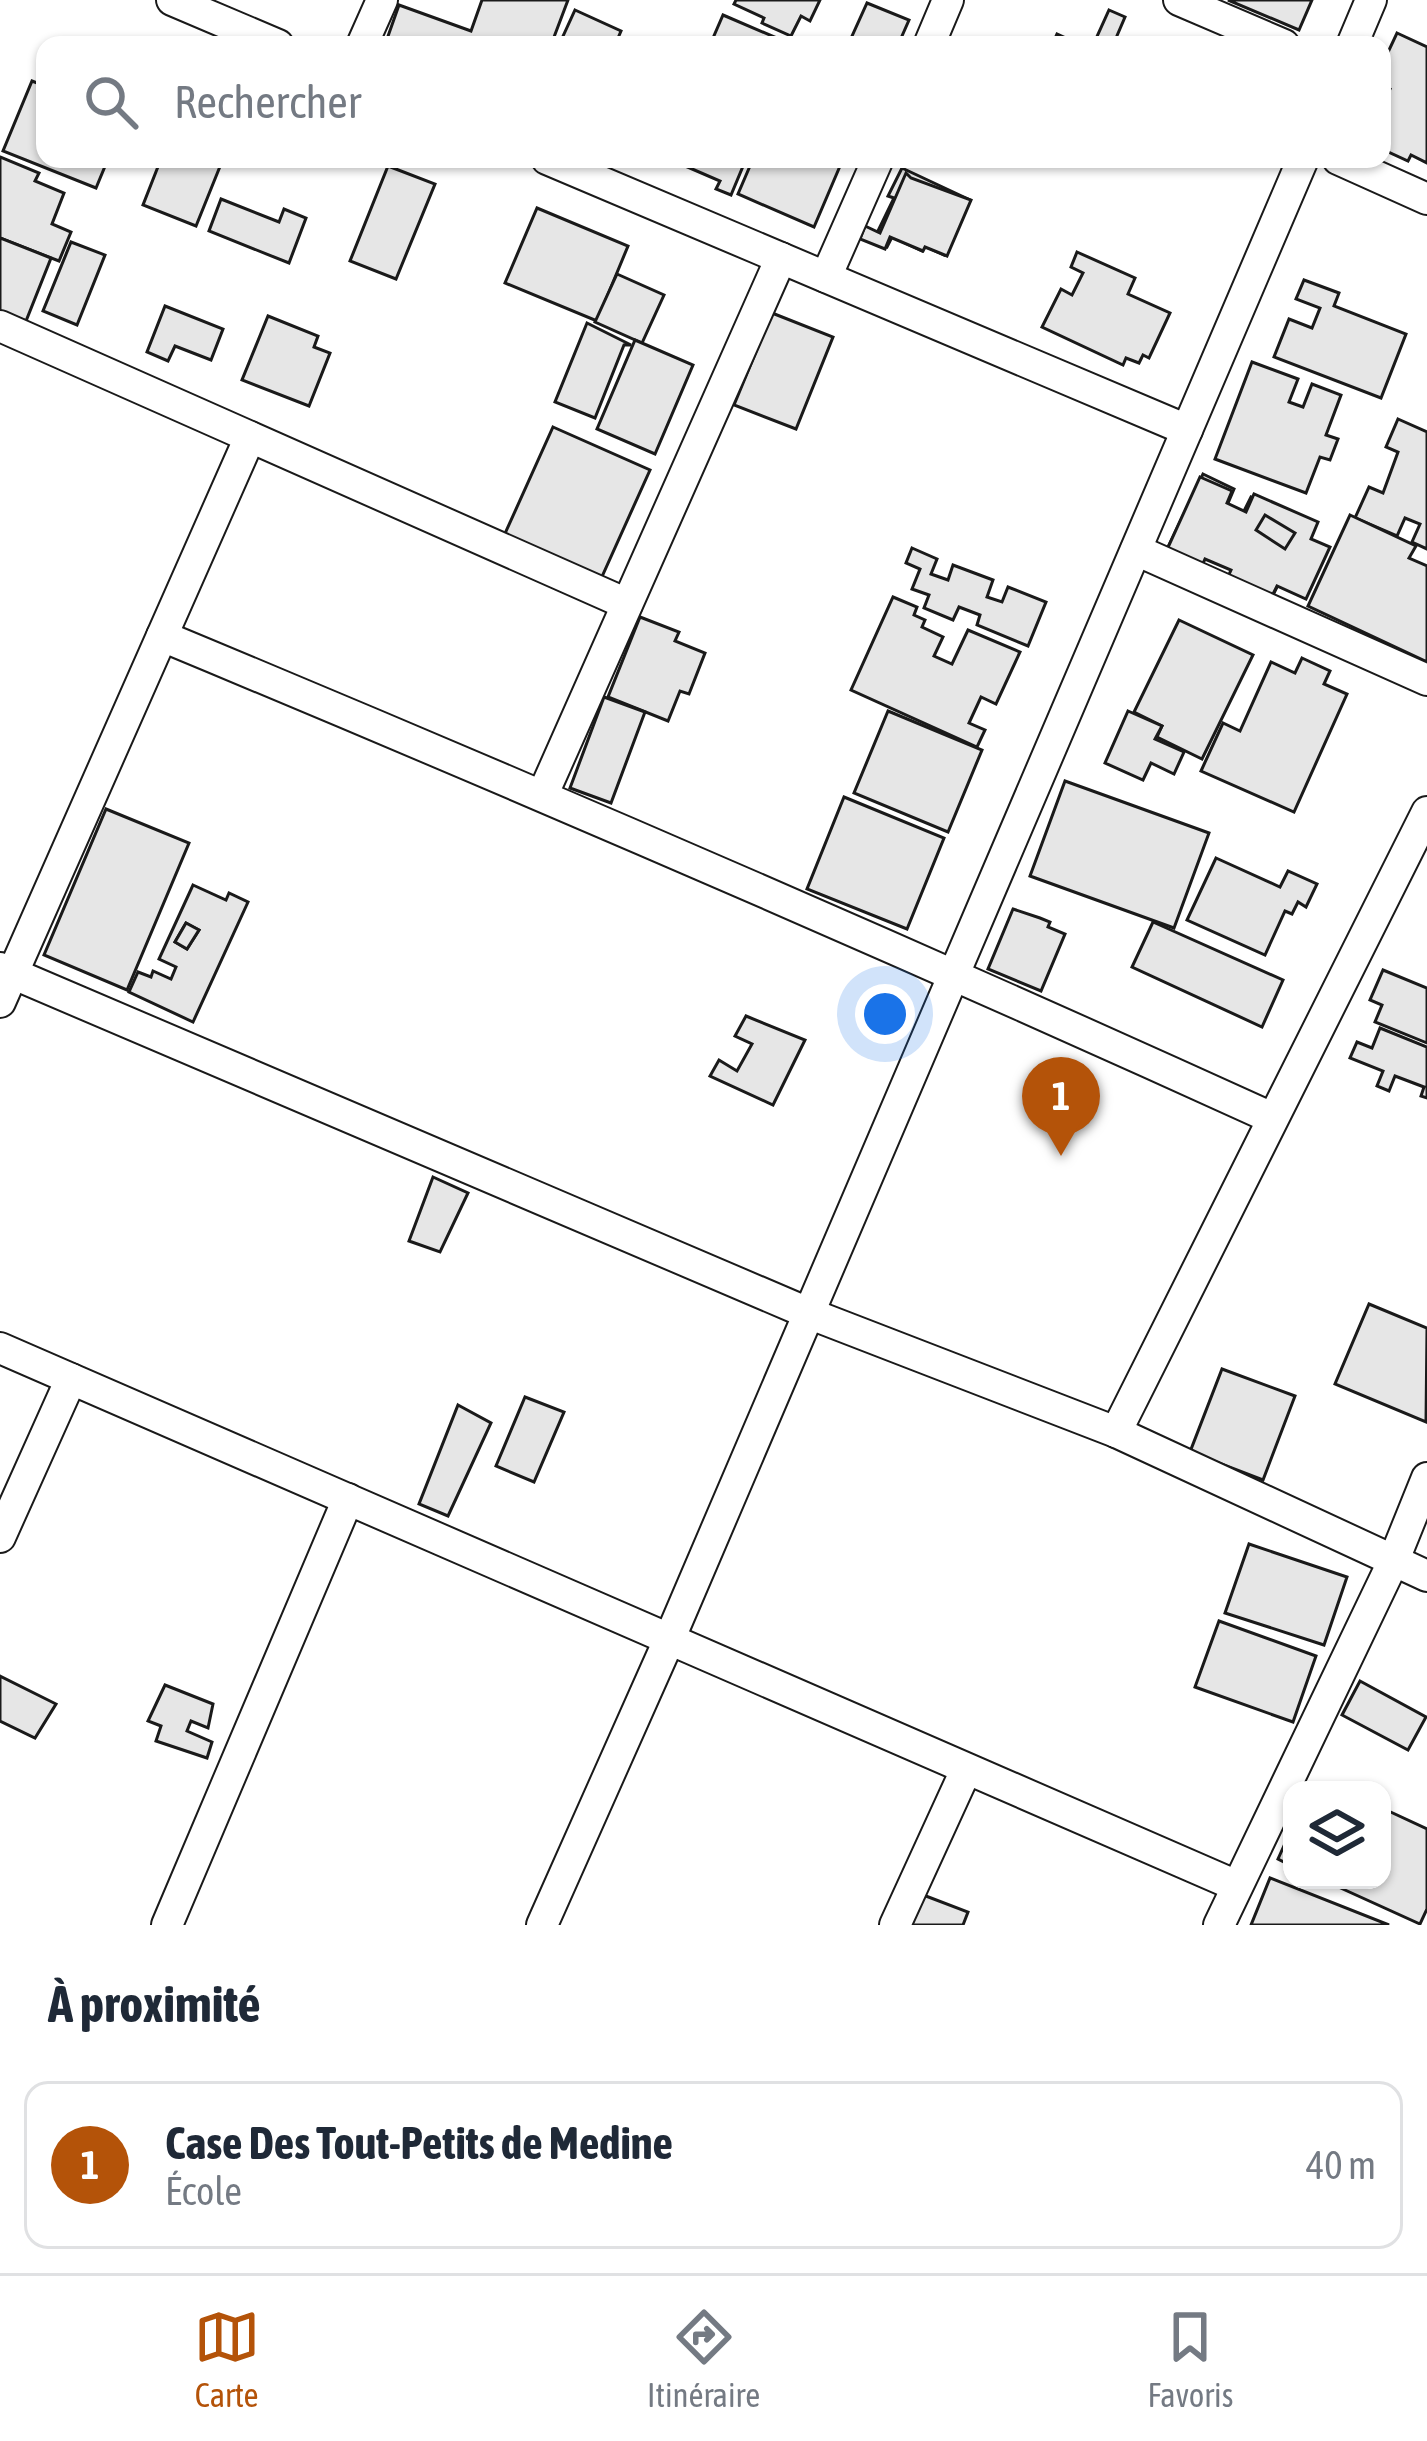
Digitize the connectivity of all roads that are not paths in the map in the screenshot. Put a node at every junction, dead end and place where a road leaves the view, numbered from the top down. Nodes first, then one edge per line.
1 (172, 0) edge
2 (382, 0) edge
3 (948, 0) edge
4 (1179, 0) edge
5 (1371, 0) edge
6 (257, 36) edge
7 (366, 36) edge
8 (932, 36) edge
9 (1263, 36) edge
10 (1356, 36) edge
11 (569, 168) edge
12 (874, 168) edge
13 (1299, 168) edge
14 (1358, 168) edge
15 (1427, 199) edge
16 (781, 258) junction
17 (826, 278) junction
18 (0, 326) edge
19 (1187, 430) junction
20 (250, 437) junction
21 (1136, 550) junction
22 (628, 604) junction
23 (162, 636) junction
24 (1427, 680) edge
25 (543, 794) junction
26 (1427, 812) edge
27 (954, 973) junction
28 (4, 981) edge
29 (1272, 1118) junction
30 (808, 1313) junction
31 (0, 1348) edge
32 (70, 1379) junction
33 (1116, 1432) junction
34 (1427, 1478) edge
35 (348, 1499) junction
36 (0, 1538) edge
37 (1393, 1562) junction
38 (1427, 1576) edge
39 (669, 1640) junction
40 (966, 1771) junction
41 (1237, 1886) junction
42 (167, 1925) edge
43 (542, 1925) edge
44 (895, 1925) edge
45 (1219, 1925) edge

1 - 6 street
2 - 7 street
3 - 8 street
4 - 9 street
5 - 10 street
11 - 16 street
12 - 17 street
13 - 19 street
14 - 15 street
16 - 17 street
16 - 22 street
17 - 19 street
18 - 20 street
19 - 21 street
20 - 22 street
20 - 23 street
21 - 24 street
21 - 27 street
22 - 25 street
23 - 25 street
23 - 28 street
25 - 27 street
26 - 29 street
27 - 29 street
27 - 30 street
28 - 30 street
29 - 33 street
30 - 33 street
30 - 39 street
31 - 32 street
32 - 35 street
32 - 36 street
33 - 37 street
34 - 37 street
35 - 39 street
35 - 42 street
37 - 38 street
37 - 41 street
39 - 40 street
39 - 43 street
40 - 41 street
40 - 44 street
41 - 45 street

